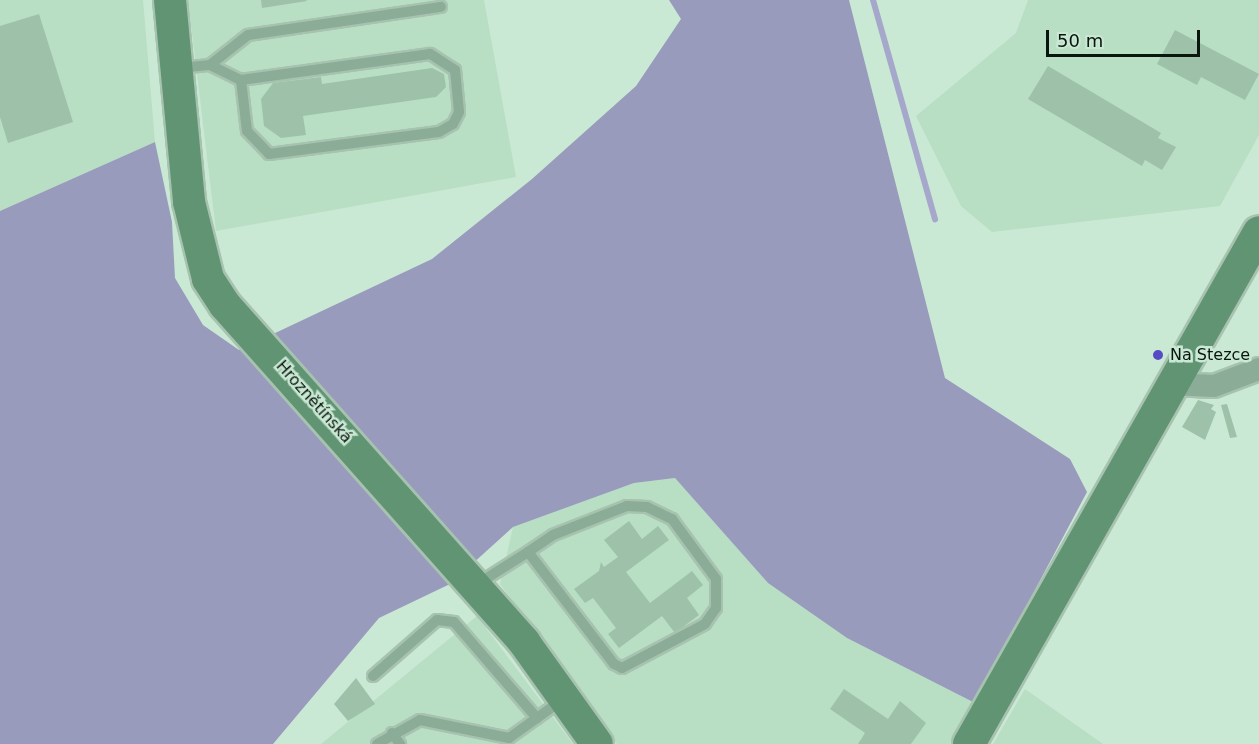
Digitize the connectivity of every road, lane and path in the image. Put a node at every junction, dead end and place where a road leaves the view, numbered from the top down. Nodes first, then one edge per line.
1 (170, 0) edge
2 (441, 7) dead end
3 (210, 65) junction
4 (177, 69) junction
5 (241, 80) junction
6 (1259, 232) edge
7 (1259, 369) edge
8 (1172, 384) junction
9 (528, 552) junction
10 (475, 586) junction
11 (373, 676) dead end
12 (564, 698) junction
13 (537, 718) junction
14 (392, 733) junction
15 (509, 741) edge
16 (377, 744) edge
17 (400, 744) edge
18 (597, 744) edge
19 (969, 744) edge

1 - 4 street, Hroznětínská
2 - 3 lane
3 - 4 lane
3 - 5 lane
4 - 10 street, Hroznětínská
5 - 5 lane
6 - 8 street
7 - 8 street
8 - 19 street
9 - 9 lane
9 - 10 lane
10 - 12 street, Hroznětínská
11 - 13 lane
12 - 13 lane
12 - 18 street, Hroznětínská
13 - 15 lane
14 - 15 lane
14 - 16 lane
14 - 17 lane

